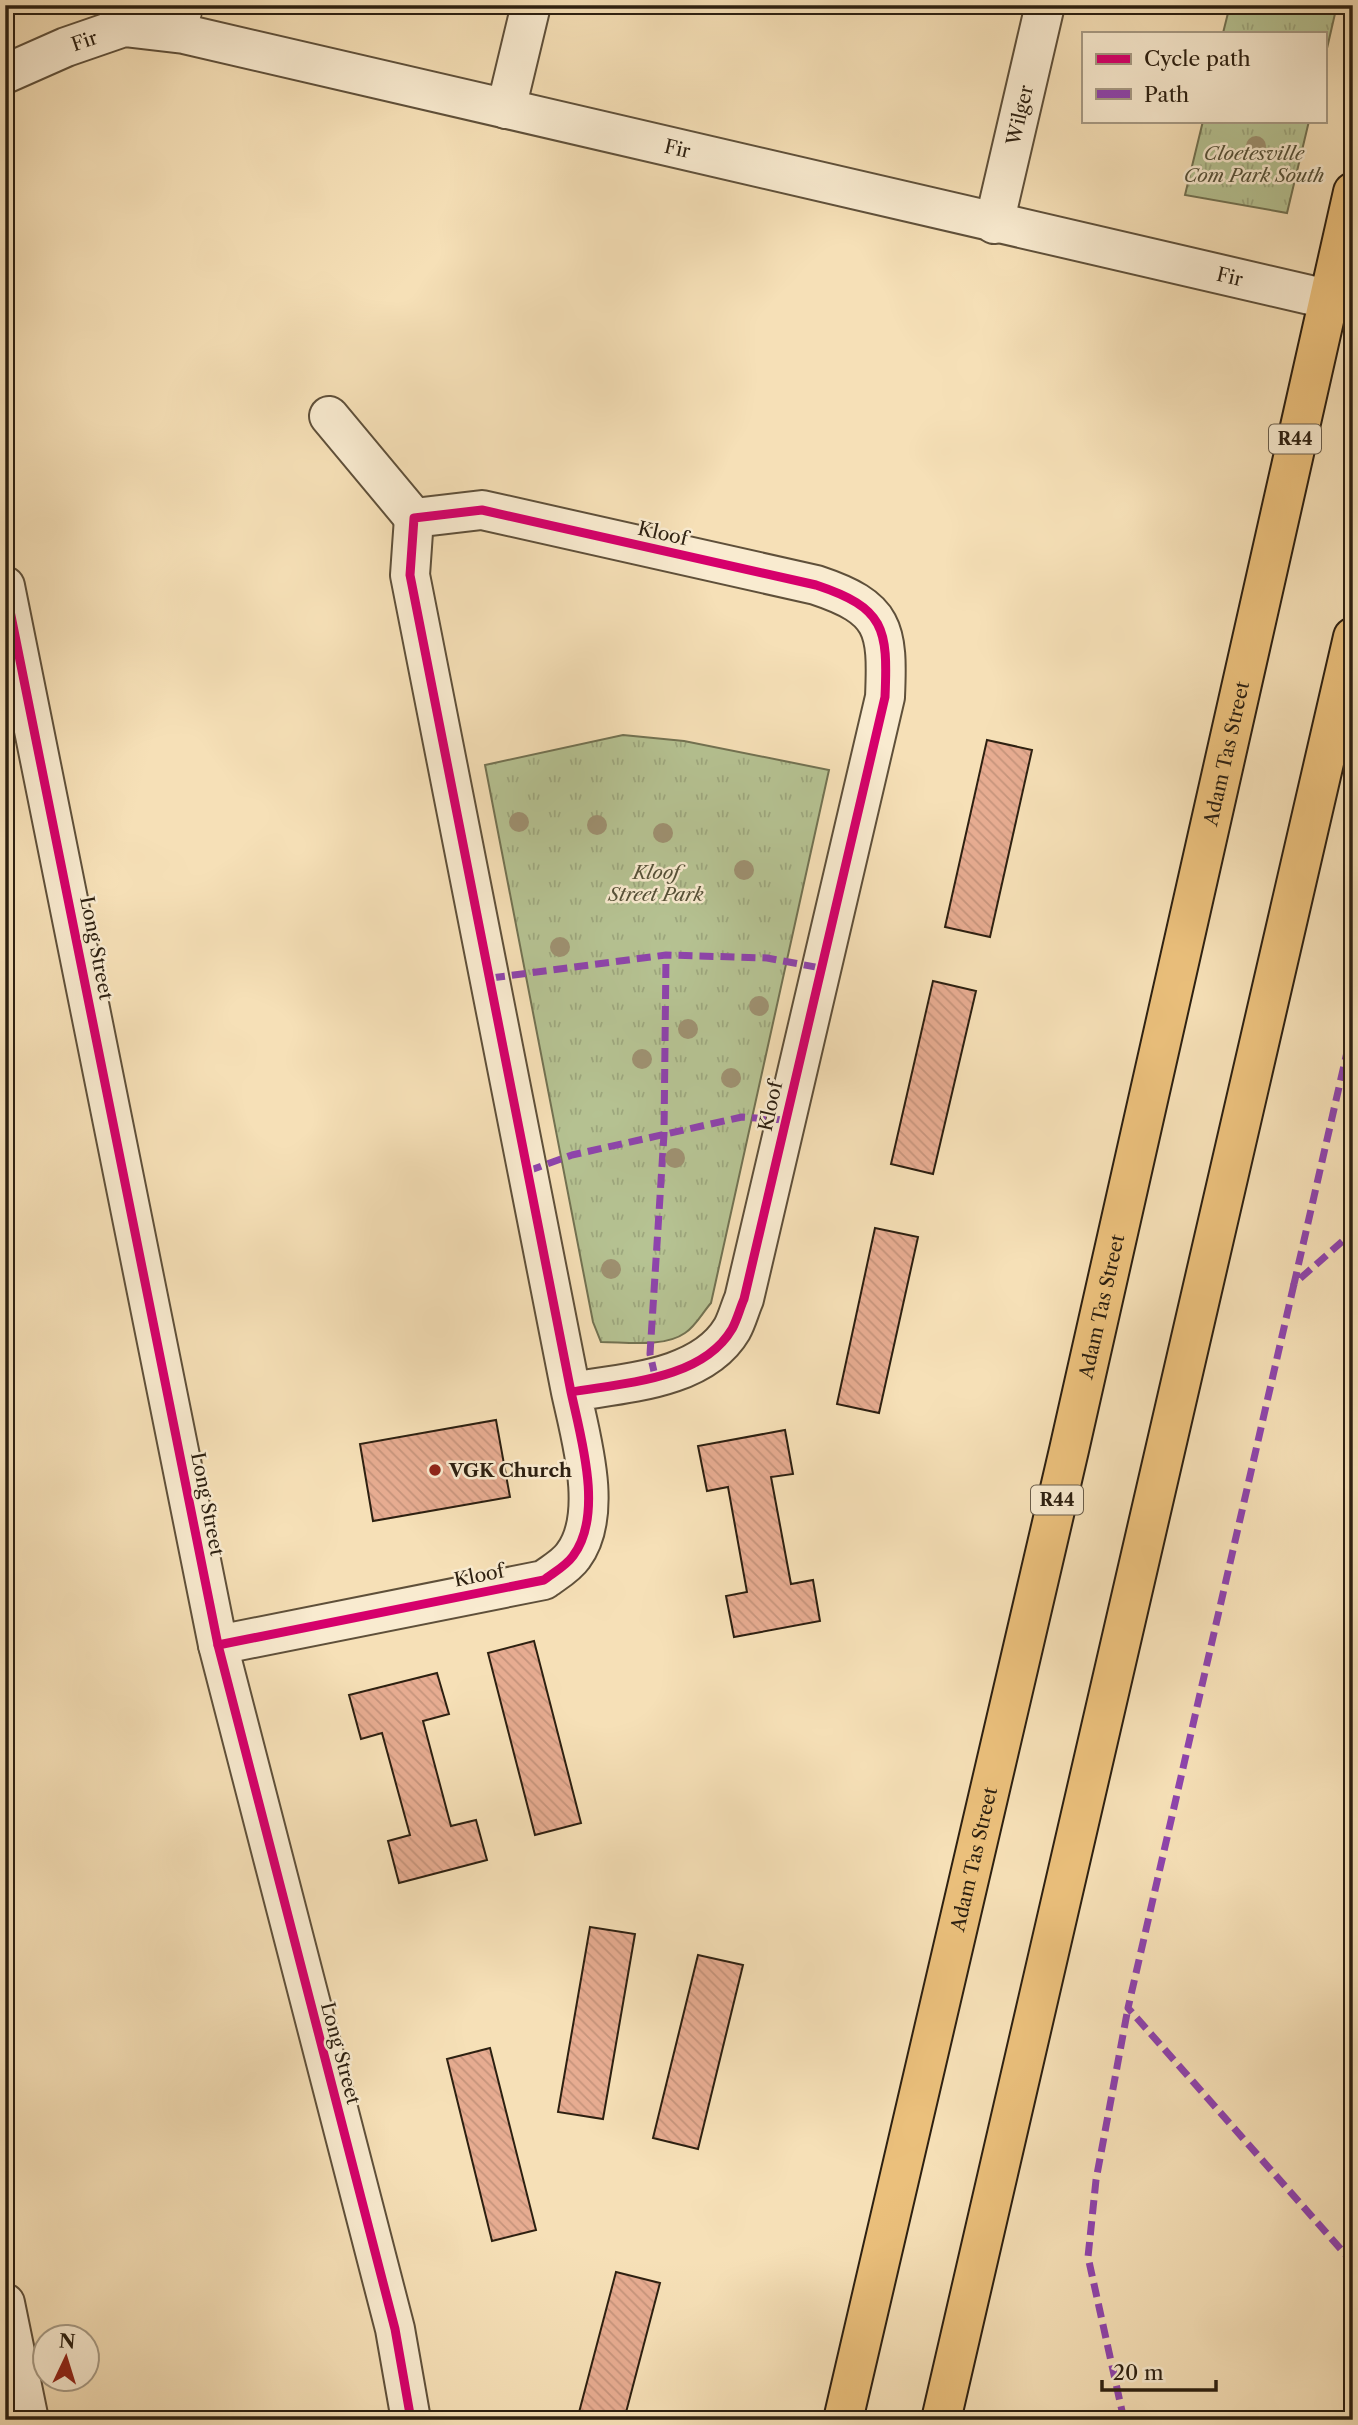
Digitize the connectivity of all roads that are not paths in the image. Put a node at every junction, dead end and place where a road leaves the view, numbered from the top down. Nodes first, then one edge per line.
1 (531, 5) edge
2 (1045, 5) edge
3 (189, 20) edge
4 (5, 74) edge
5 (506, 110) junction
6 (1353, 192) edge
7 (994, 224) junction
8 (1340, 302) edge
9 (329, 416) dead end
10 (414, 518) junction
11 (5, 586) edge
12 (1353, 638) edge
13 (571, 1392) junction
14 (218, 1645) junction
15 (5, 2303) edge
16 (29, 2420) edge
17 (411, 2420) edge
18 (843, 2420) edge
19 (941, 2420) edge

1 - 5 street
2 - 7 street, Wilger
3 - 4 street, Fir
3 - 5 street, Fir
5 - 7 street, Fir
6 - 8 main road, Adam Tas Street / R44
7 - 8 street, Fir
8 - 18 main road, Adam Tas Street / R44
9 - 10 street
10 - 13 street, Kloof
10 - 13 street, Kloof
11 - 14 street, Long Street
12 - 19 main road
13 - 14 street, Kloof
14 - 17 street, Long Street
15 - 16 street

